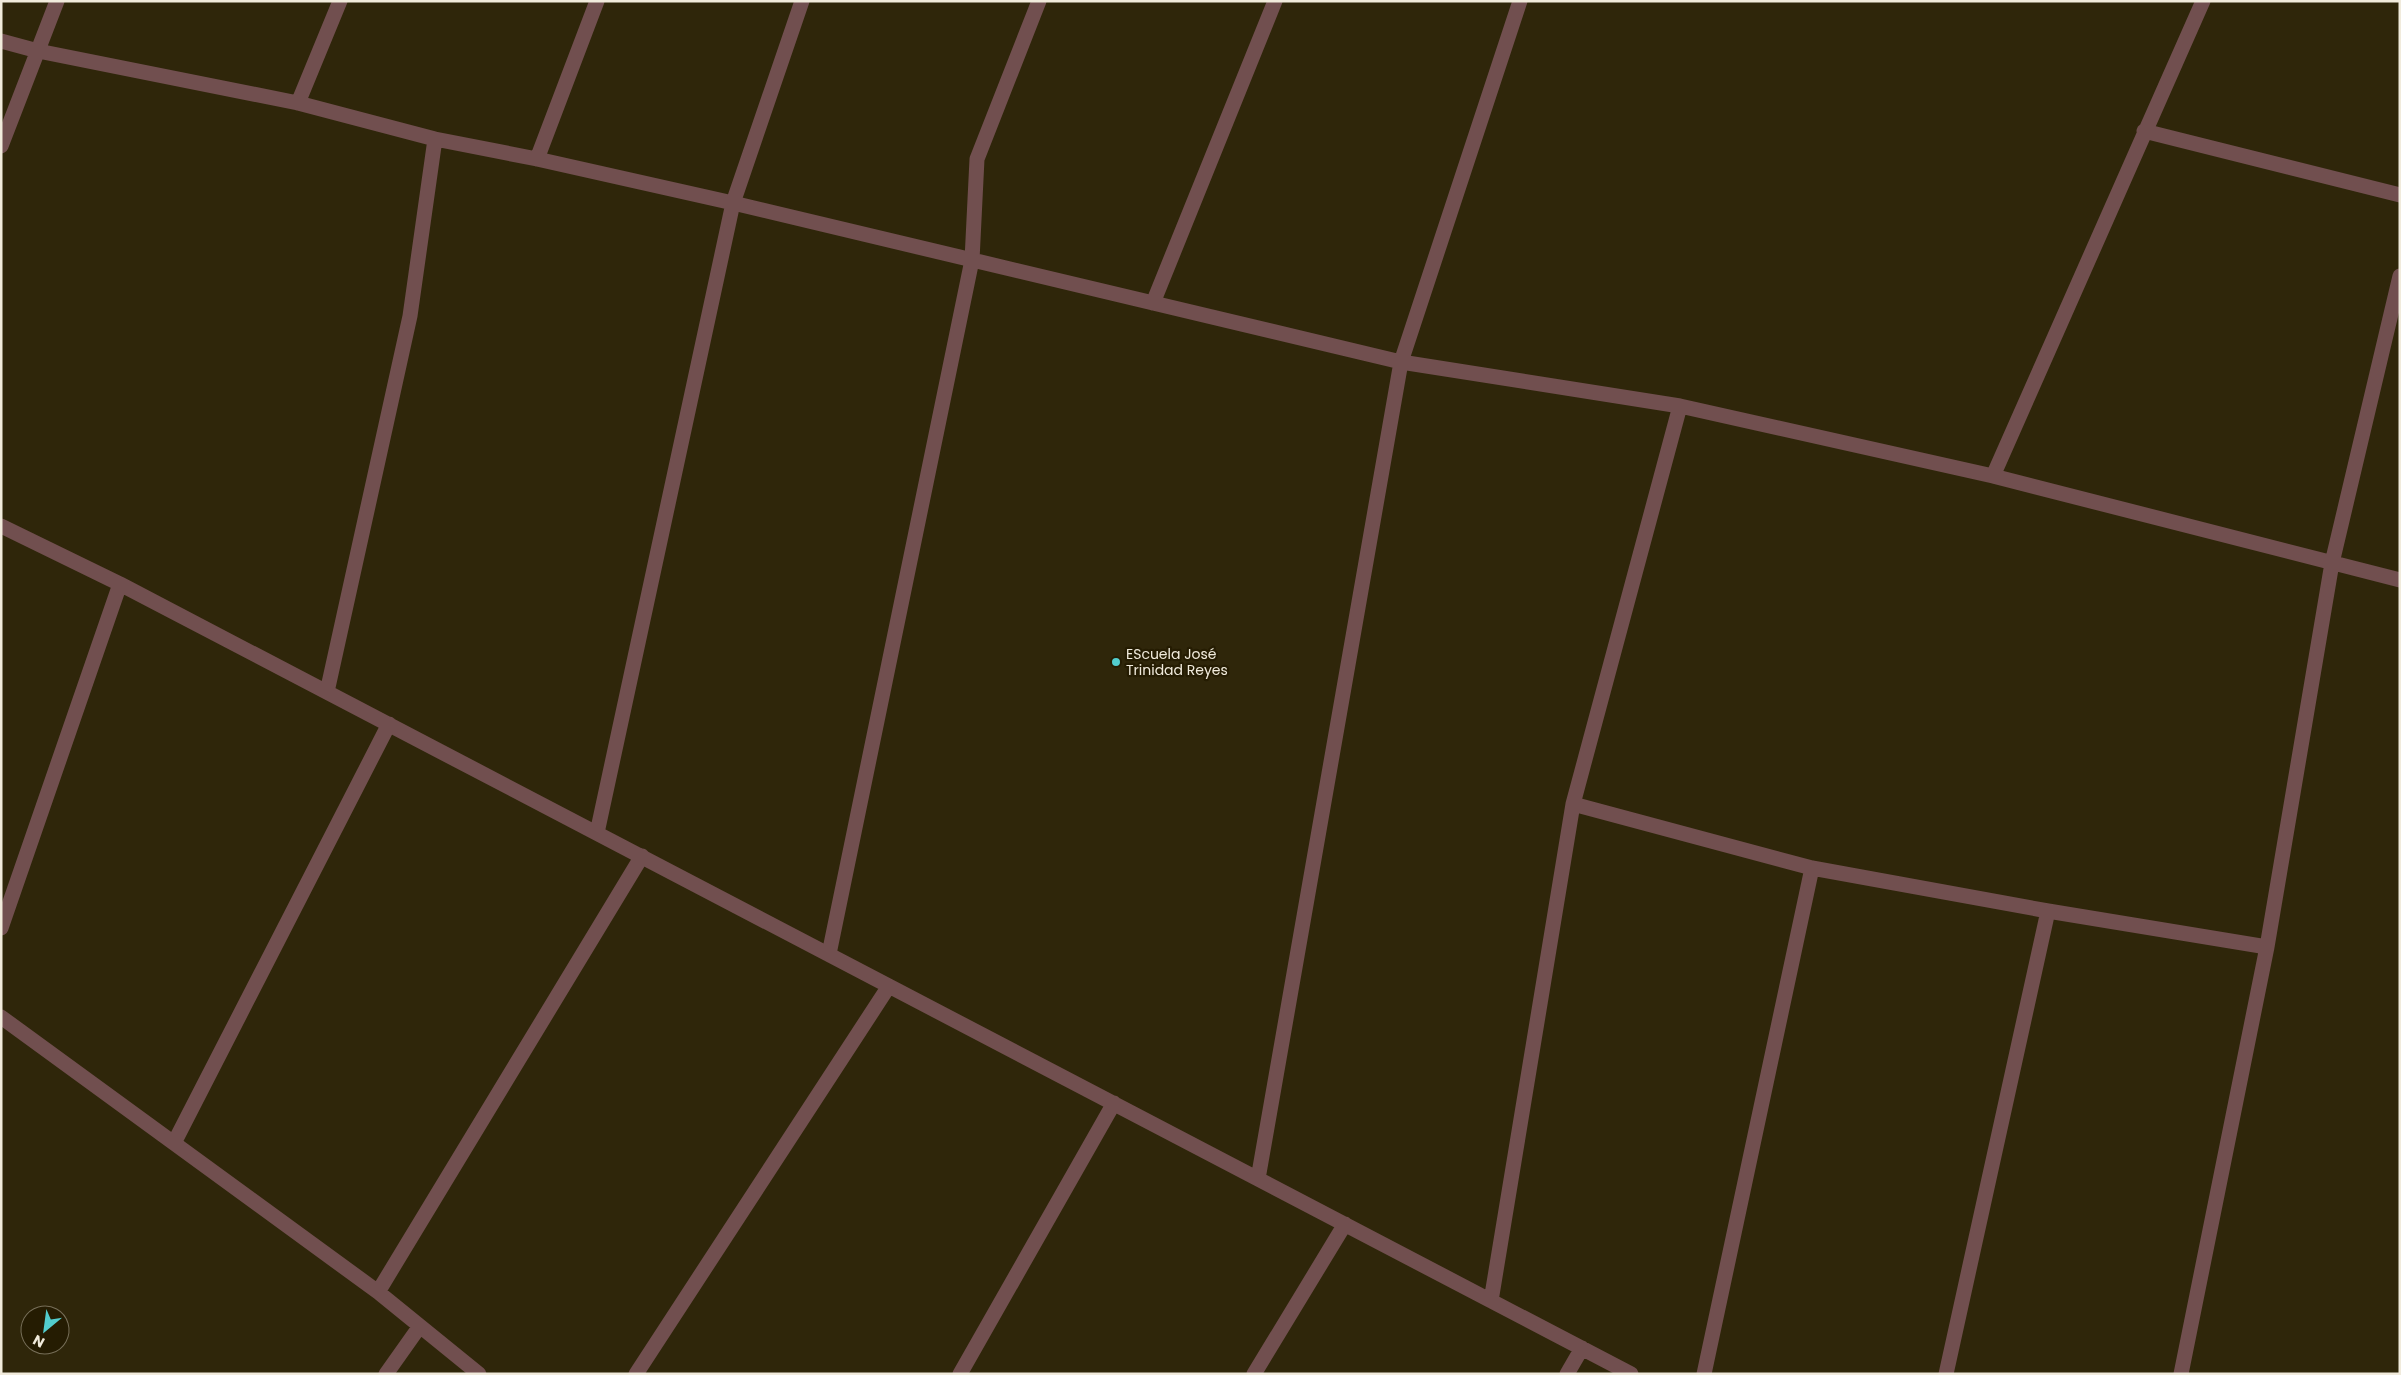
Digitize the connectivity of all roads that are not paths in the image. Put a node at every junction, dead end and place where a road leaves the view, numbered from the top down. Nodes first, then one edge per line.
1 (57, 1) edge
2 (340, 1) edge
3 (597, 1) edge
4 (802, 1) edge
5 (1039, 1) edge
6 (1275, 1) edge
7 (1520, 1) edge
8 (2203, 1) edge
9 (1, 41) edge
10 (38, 51) junction
11 (298, 103) junction
12 (2144, 132) junction
13 (435, 139) junction
14 (1, 146) edge
15 (537, 158) junction
16 (2400, 195) edge
17 (733, 203) junction
18 (972, 260) junction
19 (2400, 276) edge
20 (1154, 303) junction
21 (1401, 362) junction
22 (1680, 406) junction
23 (1993, 476) junction
24 (1, 526) edge
25 (2332, 564) junction
26 (2400, 580) edge
27 (120, 584) junction
28 (327, 692) junction
29 (389, 724) junction
30 (1573, 804) junction
31 (597, 833) junction
32 (642, 856) junction
33 (1812, 868) junction
34 (2048, 911) junction
35 (1, 928) edge
36 (2267, 947) junction
37 (829, 954) junction
38 (889, 986) junction
39 (1, 1017) edge
40 (1114, 1103) junction
41 (174, 1143) junction
42 (1258, 1179) junction
43 (1346, 1224) junction
44 (378, 1292) junction
45 (1491, 1301) junction
46 (420, 1326) junction
47 (1582, 1348) junction
48 (386, 1374) edge
49 (479, 1374) edge
50 (636, 1374) edge
51 (960, 1374) edge
52 (1254, 1374) edge
53 (1567, 1374) edge
54 (1631, 1374) edge
55 (1704, 1374) edge
56 (1946, 1374) edge
57 (2181, 1374) edge

1 - 10 street
2 - 11 street
3 - 15 street
4 - 17 street
5 - 18 street
6 - 20 street
7 - 21 street
8 - 12 street
9 - 10 street
10 - 11 street
10 - 14 street
11 - 13 street
12 - 16 street
12 - 23 street
13 - 15 street
13 - 28 street
15 - 17 street
17 - 18 street
17 - 31 street
18 - 20 street
18 - 37 street
19 - 25 street
20 - 21 street
21 - 22 street
21 - 42 street
22 - 23 street
22 - 30 street
23 - 25 street
24 - 27 street
25 - 26 street
25 - 36 street
27 - 28 street
27 - 35 street
28 - 29 street
29 - 31 street
29 - 41 street
30 - 33 street
30 - 45 street
31 - 32 street
32 - 37 street
32 - 44 street
33 - 34 street
33 - 55 street
34 - 36 street
34 - 56 street
36 - 57 street
37 - 38 street
38 - 40 street
38 - 50 street
39 - 41 street
40 - 42 street
40 - 51 street
41 - 44 street
42 - 43 street
43 - 45 street
43 - 52 street
44 - 46 street
45 - 47 street
46 - 48 street
46 - 49 street
47 - 53 street
47 - 54 street

